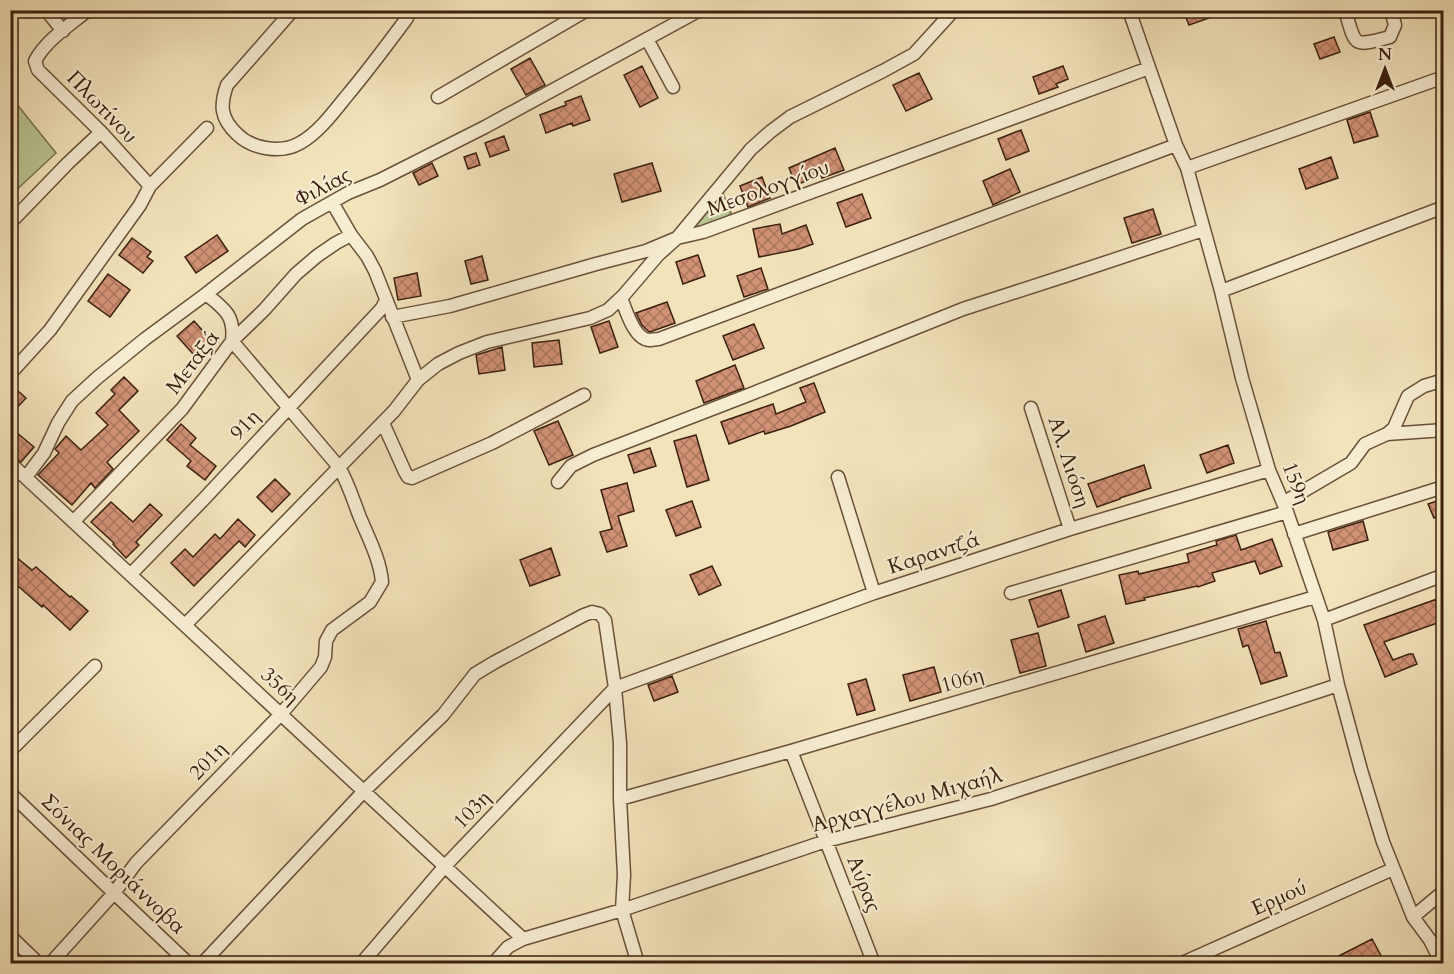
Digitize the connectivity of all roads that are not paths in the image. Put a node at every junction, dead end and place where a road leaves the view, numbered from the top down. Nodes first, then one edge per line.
1 (46, 10) edge
2 (88, 10) edge
3 (293, 10) edge
4 (587, 10) edge
5 (700, 10) edge
6 (954, 10) edge
7 (1129, 10) edge
8 (1345, 10) edge
9 (1391, 10) edge
10 (407, 18) dead end
11 (63, 31) junction
12 (647, 39) junction
13 (1149, 68) junction
14 (1443, 77) edge
15 (673, 87) dead end
16 (438, 97) dead end
17 (207, 128) dead end
18 (100, 132) junction
19 (1176, 145) junction
20 (1187, 168) junction
21 (150, 186) junction
22 (332, 202) junction
23 (1443, 207) edge
24 (10, 224) edge
25 (1203, 230) junction
26 (351, 235) junction
27 (677, 238) junction
28 (1221, 291) junction
29 (206, 294) junction
30 (621, 298) junction
31 (386, 300) junction
32 (392, 316) junction
33 (232, 341) junction
34 (10, 374) edge
35 (417, 380) junction
36 (1443, 380) edge
37 (584, 395) dead end
38 (289, 407) junction
39 (1031, 408) dead end
40 (383, 423) junction
41 (1443, 430) edge
42 (1387, 434) junction
43 (10, 463) edge
44 (339, 467) junction
45 (1269, 470) junction
46 (26, 477) junction
47 (838, 477) dead end
48 (558, 482) dead end
49 (1437, 489) dead end
50 (1285, 508) junction
51 (74, 521) junction
52 (1070, 529) junction
53 (1294, 534) junction
54 (130, 574) junction
55 (1443, 575) edge
56 (874, 593) junction
57 (1011, 593) dead end
58 (1315, 597) junction
59 (1324, 620) junction
60 (185, 625) junction
61 (95, 666) dead end
62 (1338, 685) junction
63 (615, 688) junction
64 (281, 714) junction
65 (791, 750) junction
66 (10, 751) edge
67 (364, 791) junction
68 (10, 793) edge
69 (620, 798) junction
70 (826, 841) junction
71 (445, 866) junction
72 (1393, 869) junction
73 (1443, 891) edge
74 (114, 893) junction
75 (622, 910) junction
76 (1413, 917) junction
77 (10, 936) edge
78 (523, 939) junction
79 (1200, 959) edge
80 (870, 962) edge
81 (39, 963) edge
82 (50, 963) edge
83 (189, 963) edge
84 (202, 963) edge
85 (361, 963) edge
86 (493, 963) edge
87 (638, 963) edge
88 (1180, 963) edge
89 (1442, 963) edge

1 - 11 street
2 - 11 street
3 - 10 street
4 - 16 street
5 - 12 street, Φιλίας
6 - 27 street
7 - 13 street, 159η
8 - 9 street
11 - 18 street, Πλωτίνου
12 - 15 street
12 - 22 street, Φιλίας
13 - 19 street, 159η
13 - 27 street, Μεσολογγίου
14 - 20 street
17 - 21 street
18 - 21 street, Πλωτίνου
18 - 24 street
19 - 20 street, 159η
19 - 30 street
20 - 25 street, 159η
21 - 34 street
22 - 26 street
22 - 29 street, Φιλίας
23 - 28 street
25 - 28 street, 159η
25 - 48 street
26 - 31 street
26 - 33 street, Μεταξά
27 - 30 street
27 - 32 street, Μεσολογγίου
28 - 45 street, 159η
29 - 33 street
29 - 46 street, Φιλίας
30 - 35 street
31 - 32 street
31 - 38 street, 91η
32 - 35 street
33 - 38 street
33 - 51 street, Μεταξά
35 - 40 street
36 - 42 street
37 - 40 street
38 - 44 street
38 - 54 street, 91η
39 - 52 street, Αλ. Λιόση
40 - 44 street
41 - 42 street
42 - 50 street
43 - 46 street, 356η
44 - 60 street
44 - 64 street, 201η
45 - 50 street, 159η
45 - 52 street, Καραντζά
46 - 51 street, 356η
47 - 56 street
49 - 53 street
50 - 53 street, 159η
50 - 57 street
51 - 54 street, 356η
52 - 56 street, Καραντζά
53 - 58 street, 159η
54 - 60 street, 356η
55 - 59 street
56 - 63 street, Καραντζά
58 - 59 street, 159η
58 - 65 street, 106η
59 - 62 street, 159η
60 - 64 street, 356η
61 - 66 street
62 - 70 street, Αρχαγγέλου Μιχαήλ
62 - 72 street, 159η
63 - 67 street
63 - 69 street
63 - 71 street, 103η
64 - 67 street, 356η
64 - 74 street, 201η
65 - 69 street, 106η
65 - 70 street, Αύρας
67 - 71 street, 356η
67 - 84 street
68 - 74 street, Σόνιας Μοριάννοβα
69 - 75 street
70 - 75 street, Αρχαγγέλου Μιχαήλ
70 - 80 street, Αύρας
71 - 78 street, 356η
71 - 85 street, 103η
72 - 76 street, 159η
72 - 79 street, Ερμού
73 - 76 street
74 - 82 street, 201η
74 - 83 street, Σόνιας Μοριάννοβα
75 - 78 street, Αρχαγγέλου Μιχαήλ
75 - 87 street
76 - 89 street, 159η
77 - 81 street
78 - 86 street, Αρχαγγέλου Μιχαήλ
79 - 88 street, Ερμού

